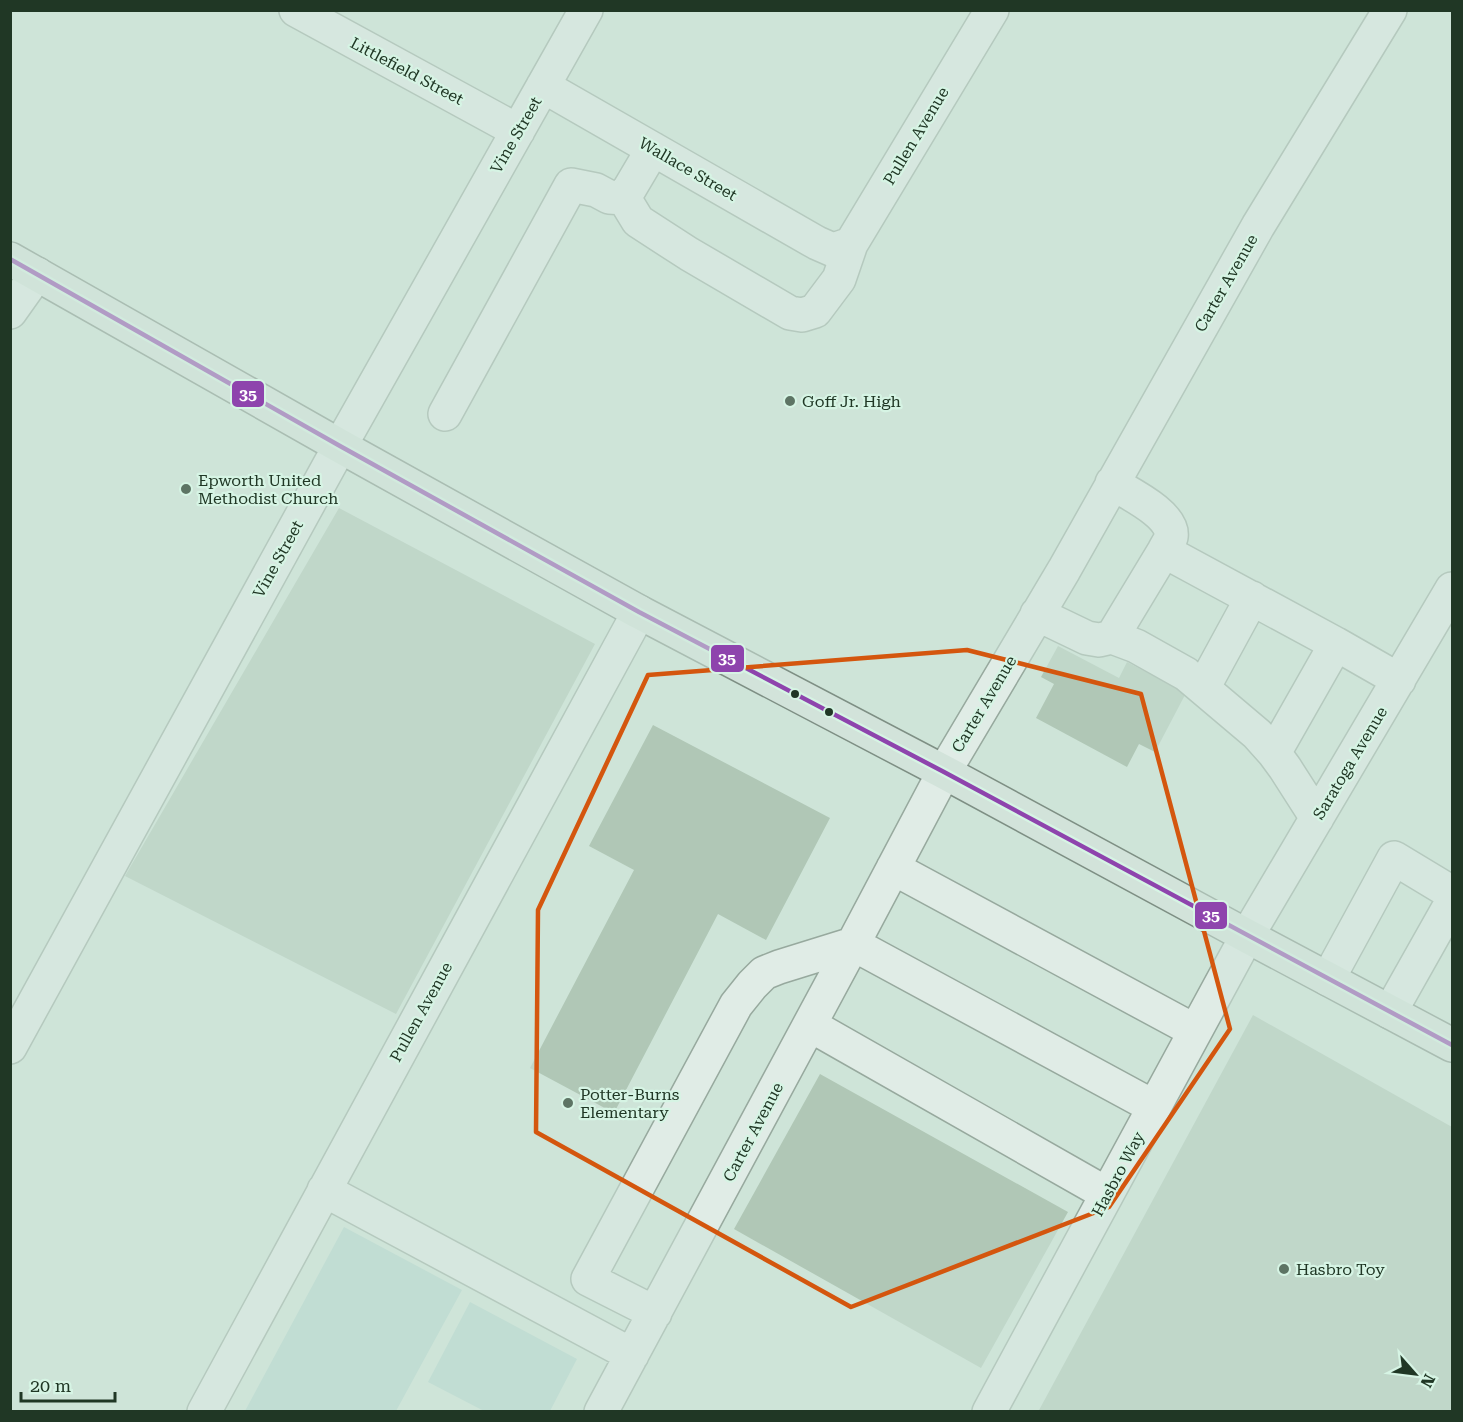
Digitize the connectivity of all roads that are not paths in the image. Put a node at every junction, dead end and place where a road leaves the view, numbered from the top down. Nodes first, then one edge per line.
1 (296, 10) edge
2 (586, 10) edge
3 (992, 10) edge
4 (1390, 10) edge
5 (543, 86) junction
6 (518, 131) junction
7 (653, 149) junction
8 (624, 198) junction
9 (842, 247) junction
10 (24, 267) edge
11 (10, 312) edge
12 (445, 414) dead end
13 (340, 446) junction
14 (1112, 483) junction
15 (1164, 551) junction
16 (1452, 589) edge
17 (1252, 598) junction
18 (639, 612) junction
19 (1037, 614) junction
20 (1112, 637) junction
21 (1336, 644) junction
22 (1399, 680) junction
23 (1203, 688) junction
24 (1274, 753) junction
25 (944, 772) junction
26 (1317, 818) junction
27 (893, 868) junction
28 (1452, 893) edge
29 (1452, 902) edge
30 (1247, 936) junction
31 (853, 945) junction
32 (1328, 979) junction
33 (1390, 1012) junction
34 (810, 1025) junction
35 (1196, 1030) junction
36 (1452, 1045) edge
37 (10, 1047) edge
38 (1154, 1107) junction
39 (324, 1190) junction
40 (1107, 1194) junction
41 (655, 1313) junction
42 (632, 1355) junction
43 (204, 1412) edge
44 (601, 1412) edge
45 (990, 1412) edge

1 - 6 street, Littlefield Street
2 - 5 street, Vine Street
3 - 9 street, Pullen Avenue
4 - 14 street, Carter Avenue
5 - 6 street, Vine Street
5 - 7 street, Wallace Street
6 - 13 street, Vine Street
7 - 8 street
7 - 9 street, Wallace Street
8 - 9 street, Pullen Avenue
8 - 12 street
10 - 11 street
10 - 13 main road
13 - 18 main road
13 - 37 street, Vine Street
14 - 15 street
14 - 19 street, Carter Avenue
15 - 17 street
15 - 20 street
16 - 22 street, Saratoga Avenue
17 - 21 street
17 - 23 street
18 - 25 main road
18 - 39 street, Pullen Avenue
19 - 20 street
19 - 25 street, Carter Avenue
20 - 23 street
21 - 22 street
21 - 24 street
22 - 26 street, Saratoga Avenue
23 - 24 street
24 - 26 street
25 - 27 street, Carter Avenue
25 - 30 main road
26 - 30 street, Saratoga Avenue
27 - 31 street, Carter Avenue
27 - 35 street
28 - 32 street
29 - 33 street
30 - 32 main road
30 - 35 street, Hasbro Way
31 - 34 street, Carter Avenue
31 - 38 street
31 - 41 street
32 - 33 main road
33 - 36 main road
34 - 40 street
34 - 41 street, Carter Avenue
35 - 38 street, Hasbro Way
38 - 40 street, Hasbro Way
39 - 42 street
39 - 43 street, Pullen Avenue
40 - 45 street, Hasbro Way
41 - 42 street, Carter Avenue
42 - 44 street, Carter Avenue

